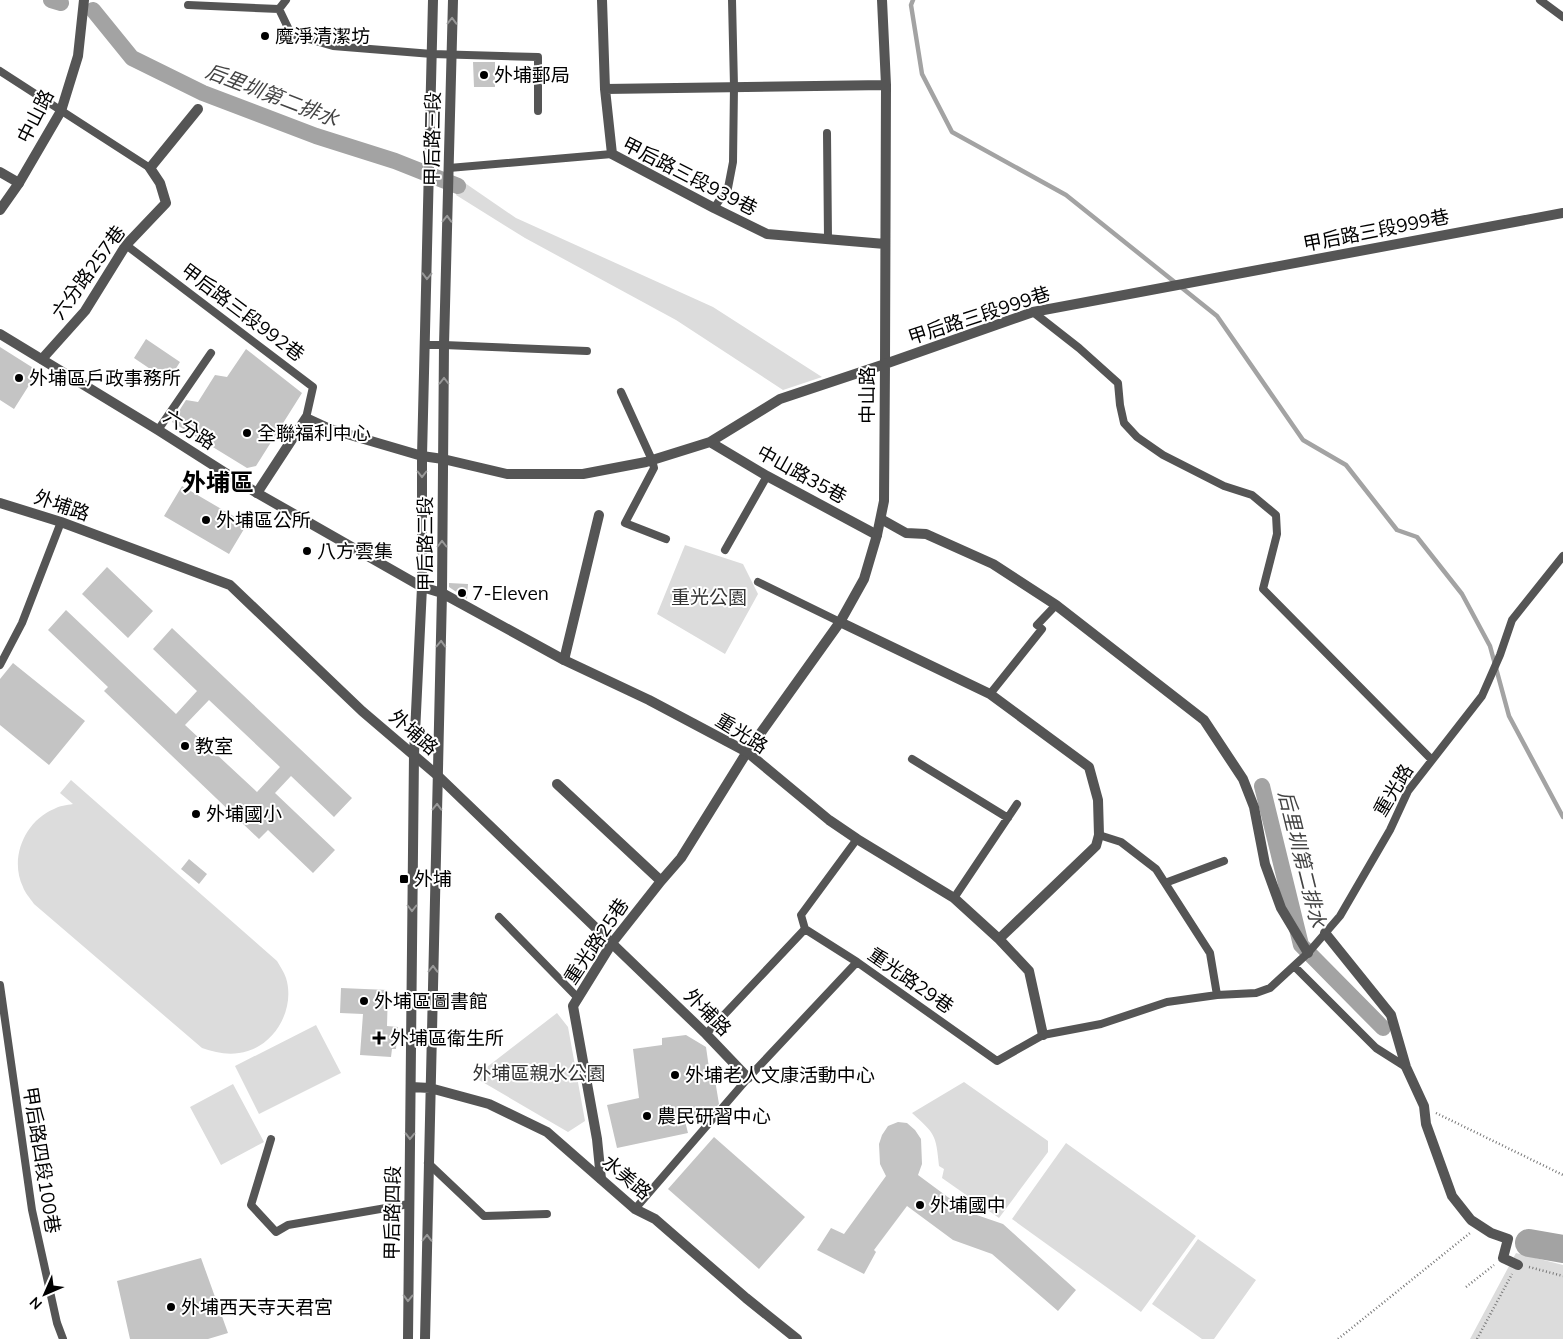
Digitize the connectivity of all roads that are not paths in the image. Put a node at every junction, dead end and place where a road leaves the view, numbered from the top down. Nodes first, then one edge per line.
1 (84, 0) edge
2 (286, 0) edge
3 (433, 0) edge
4 (453, 0) edge
5 (602, 0) edge
6 (732, 0) edge
7 (882, 0) edge
8 (1540, 0) edge
9 (188, 5) dead end
10 (278, 9) junction
11 (1563, 16) edge
12 (432, 54) junction
13 (451, 55) junction
14 (0, 70) edge
15 (886, 85) junction
16 (734, 86) junction
17 (605, 89) junction
18 (198, 109) dead end
19 (61, 111) junction
20 (538, 111) dead end
21 (827, 133) dead end
22 (612, 154) junction
23 (150, 168) junction
24 (449, 168) junction
25 (0, 172) edge
26 (18, 183) junction
27 (714, 208) junction
28 (0, 210) edge
29 (1563, 213) edge
30 (828, 239) junction
31 (885, 244) junction
32 (126, 245) junction
33 (1033, 312) junction
34 (0, 334) edge
35 (444, 344) junction
36 (425, 345) junction
37 (587, 351) dead end
38 (211, 353) dead end
39 (42, 359) junction
40 (885, 364) junction
41 (622, 392) dead end
42 (306, 418) junction
43 (158, 430) junction
44 (710, 442) junction
45 (422, 456) junction
46 (443, 459) junction
47 (652, 460) junction
48 (767, 476) junction
49 (257, 493) junction
50 (0, 503) edge
51 (599, 515) dead end
52 (881, 519) junction
53 (61, 522) junction
54 (877, 535) junction
55 (666, 539) dead end
56 (725, 550) dead end
57 (1563, 556) edge
58 (758, 582) dead end
59 (422, 587) junction
60 (442, 593) junction
61 (1056, 605) junction
62 (840, 622) junction
63 (564, 660) junction
64 (0, 666) edge
65 (990, 694) junction
66 (747, 752) junction
67 (414, 754) junction
68 (912, 760) dead end
69 (1432, 760) junction
70 (437, 775) junction
71 (557, 784) dead end
72 (1018, 804) dead end
73 (1008, 818) junction
74 (1099, 835) junction
75 (857, 839) junction
76 (1224, 861) dead end
77 (661, 881) junction
78 (1165, 883) junction
79 (954, 898) junction
80 (499, 917) dead end
81 (805, 929) junction
82 (1325, 933) junction
83 (999, 939) junction
84 (612, 943) junction
85 (1308, 953) junction
86 (857, 962) junction
87 (1294, 966) junction
88 (0, 985) edge
89 (1217, 994) junction
90 (578, 998) junction
91 (706, 1034) junction
92 (1043, 1035) junction
93 (997, 1061) joint
94 (1406, 1067) junction
95 (748, 1078) junction
96 (411, 1087) junction
97 (430, 1088) junction
98 (271, 1139) dead end
99 (428, 1163) junction
100 (601, 1179) junction
101 (409, 1204) junction
102 (635, 1209) junction
103 (547, 1214) dead end
104 (1518, 1264) road end
105 (62, 1339) edge
106 (408, 1339) edge
107 (425, 1339) edge
108 (797, 1339) edge

1 - 19 street, 中山路
2 - 10 lane
3 - 12 street, 甲后路三段
13 -> 4 street, 甲后路三段
5 - 17 street
6 - 16 lane
7 - 15 street, 中山路
8 - 11 lane
9 - 10 lane
10 - 12 lane
12 - 13 lane
12 -> 36 street, 甲后路三段
13 - 20 lane
13 - 24 street, 甲后路三段
14 - 19 lane
15 - 16 street
15 - 31 street, 中山路
16 - 17 street
16 - 27 lane
17 - 22 street
18 - 23 street
19 - 23 lane
19 - 26 street, 中山路
21 - 30 lane
22 - 24 lane, 甲后路三段939巷
22 - 27 street, 甲后路三段939巷
23 - 32 street, 六分路257巷
35 -> 24 street, 甲后路三段
25 - 26 street
26 - 28 street, 中山路
27 - 30 street, 甲后路三段939巷
29 - 33 street, 甲后路三段999巷
30 - 31 street, 甲后路三段939巷
31 - 40 street, 中山路
32 - 39 street, 六分路257巷
32 - 42 lane, 甲后路三段992巷
33 - 40 street, 甲后路三段999巷
33 - 69 lane
34 - 39 street, 六分路
35 - 36 lane
35 - 37 lane
46 -> 35 street, 甲后路三段
36 - 45 street, 甲后路三段
38 - 43 lane
39 - 43 street, 六分路
40 - 44 street, 甲后路三段999巷
40 - 52 street, 中山路
41 - 47 lane
42 - 45 street
42 - 49 street, 甲后路三段992巷
43 - 49 street, 六分路
44 - 47 street, 甲后路三段999巷
44 - 48 street, 中山路35巷
45 - 46 street, 甲后路三段999巷
45 -> 59 street, 甲后路三段
46 - 47 street, 甲后路三段999巷
60 -> 46 street, 甲后路三段
47 - 55 lane
48 - 54 street, 中山路35巷
48 - 56 lane
49 - 59 street, 六分路
50 - 53 street, 外埔路
51 - 63 street
52 - 54 street, 中山路
52 - 61 street
53 - 64 lane
53 - 67 street, 外埔路
54 - 62 street, 中山路
57 - 69 lane, 重光路
58 - 62 lane
59 - 60 street, 六分路
59 - 67 street, 甲后路三段
60 - 63 street, 重光路
70 -> 60 street, 甲后路三段
61 - 65 lane
61 - 85 street
62 - 65 street
62 - 66 street, 中山路
63 - 66 street, 重光路
65 - 74 street
66 - 75 street, 重光路
66 - 77 street, 重光路25巷
67 - 70 street, 外埔路
67 -> 96 street, 甲后路三段
68 - 73 lane
69 - 82 lane, 重光路
70 - 84 street, 外埔路
97 -> 70 street, 甲后路三段
71 - 77 street
72 - 73 lane
73 - 79 lane
74 - 78 lane
74 - 83 street
75 - 79 street, 重光路
75 - 81 lane
76 - 78 lane
77 - 84 street, 重光路25巷
78 - 89 lane
79 - 83 street, 重光路
80 - 90 lane
81 - 86 lane, 重光路29巷
81 - 91 lane
82 - 85 lane, 重光路
82 - 94 street
83 - 92 street, 重光路
84 - 90 street, 重光路25巷
84 - 91 street, 外埔路
85 - 87 lane, 重光路
86 - 93 lane, 重光路29巷
86 - 95 lane
87 - 89 lane, 重光路
87 - 94 lane
88 - 105 lane, 甲后路四段100巷
89 - 92 lane, 重光路
90 - 100 street, 重光路25巷
91 - 95 street, 外埔路
92 - 93 lane, 重光路
94 - 104 street
95 - 102 lane
96 - 97 street, 水美路
96 -> 101 street, 甲后路四段
97 - 99 street, 甲后路四段
97 - 100 street, 水美路
98 - 101 lane
99 - 103 lane
107 -> 99 street, 甲后路四段
100 - 102 street, 水美路
101 -> 106 street, 甲后路四段
102 - 108 street, 水美路

